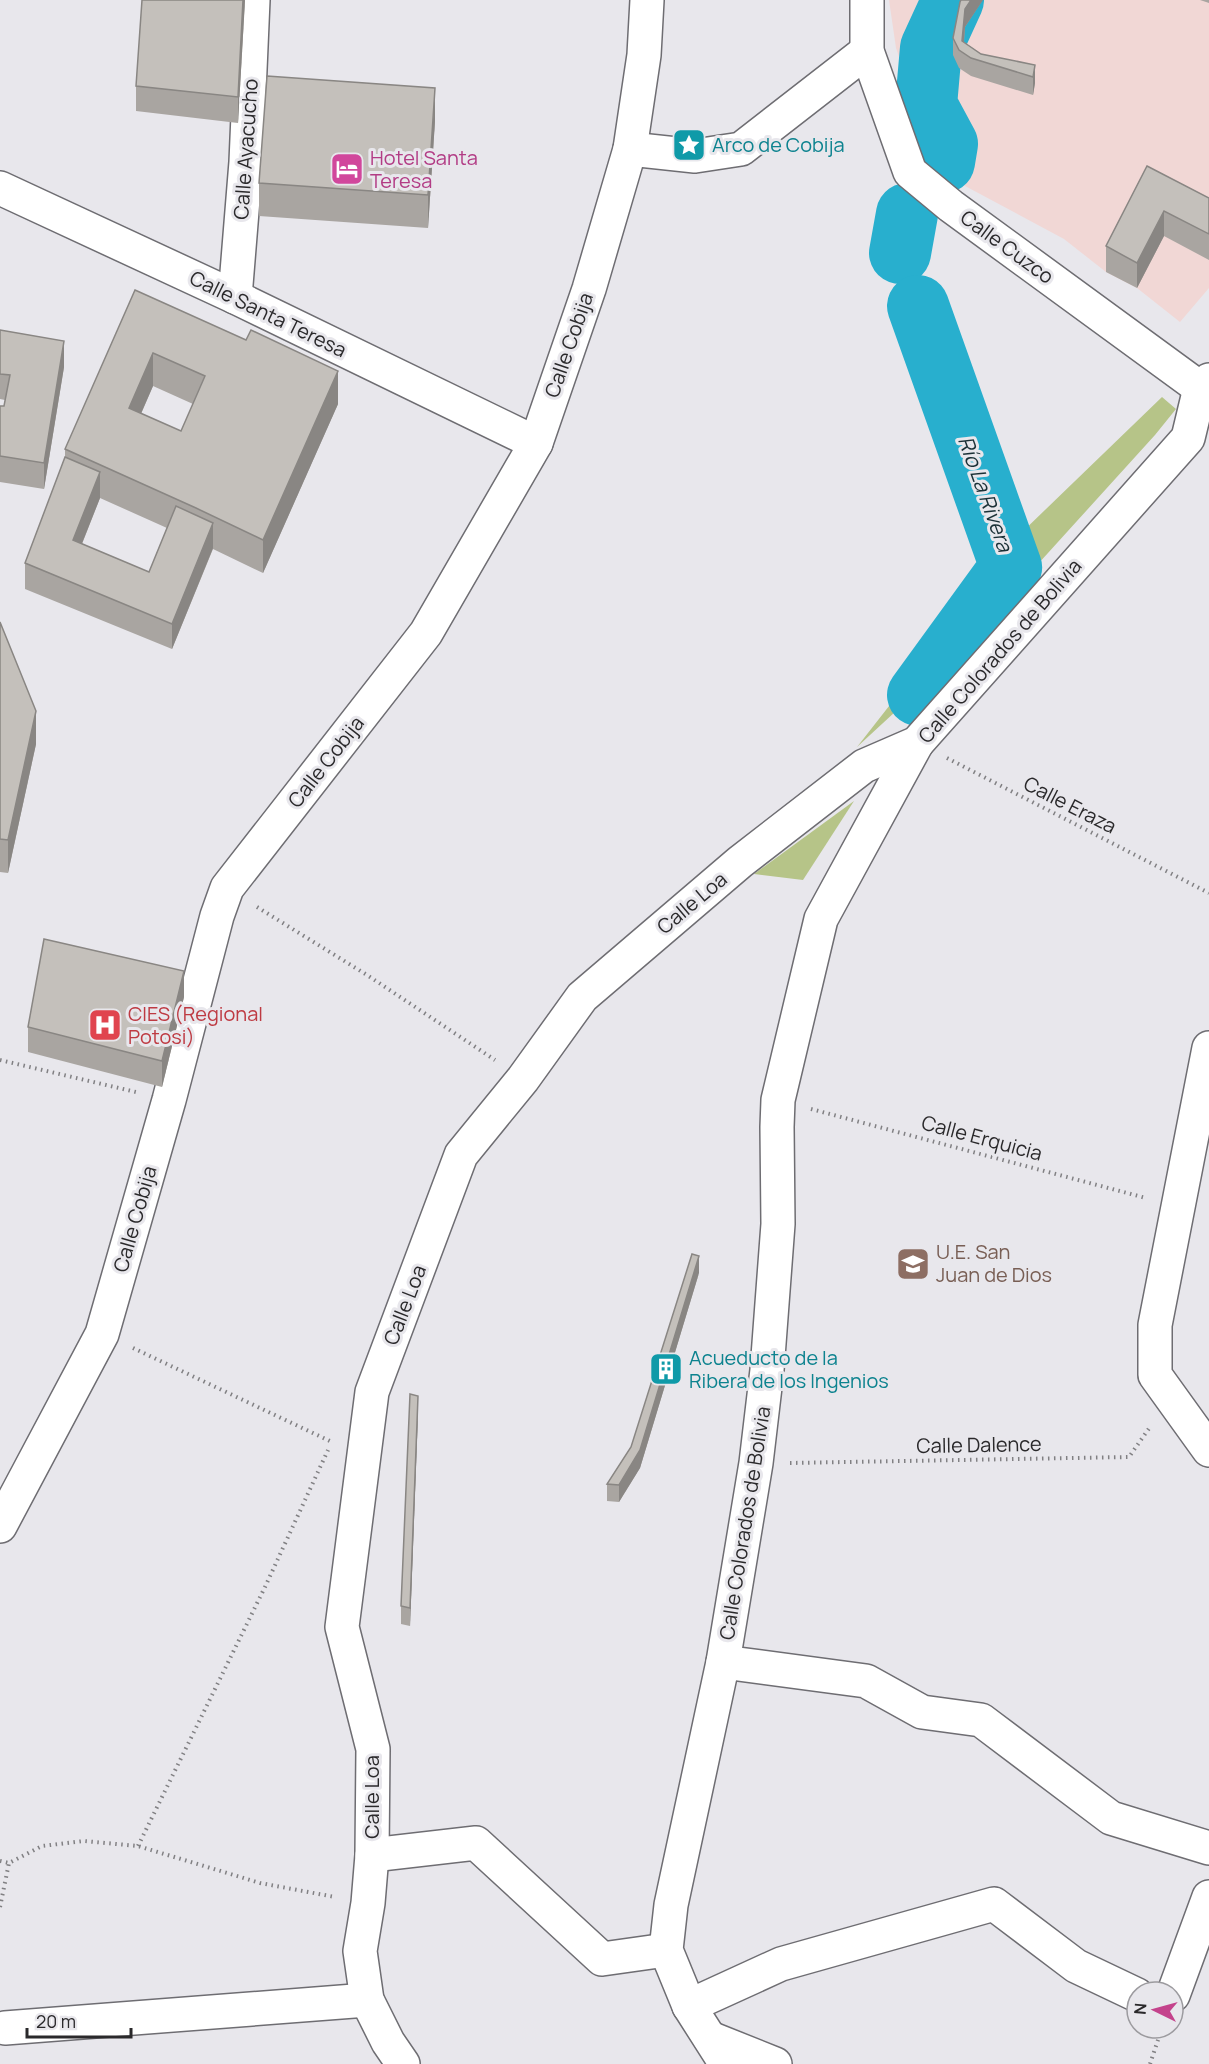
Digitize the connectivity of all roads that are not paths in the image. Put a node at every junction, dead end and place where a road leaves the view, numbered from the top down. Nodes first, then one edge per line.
1 (253, 0) edge
2 (647, 0) edge
3 (867, 0) edge
4 (867, 51) junction
5 (630, 149) junction
6 (0, 188) edge
7 (235, 297) junction
8 (1206, 388) edge
9 (536, 442) junction
10 (917, 743) junction
11 (1209, 1048) edge
12 (1209, 1450) edge
13 (0, 1526) edge
14 (723, 1662) junction
15 (1209, 1848) edge
16 (372, 1855) junction
17 (1209, 1897) edge
18 (666, 1950) junction
19 (1179, 1980) edge
20 (1125, 1989) edge
21 (367, 2000) junction
22 (689, 2006) junction
23 (5, 2028) dead end
24 (718, 2051) edge
25 (403, 2064) edge
26 (775, 2064) edge

1 - 7 main road, Calle Ayacucho
2 - 5 main road, Calle Cobija
3 - 4 main road, Calle Cuzco
4 - 5 main road
4 - 8 main road, Calle Cuzco
5 - 9 main road, Calle Cobija
6 - 7 main road, Calle Santa Teresa
7 - 9 main road, Calle Santa Teresa
8 - 10 main road, Calle Colorados de Bolivia
9 - 13 main road, Calle Cobija
10 - 14 main road, Calle Colorados de Bolivia
10 - 16 main road, Calle Loa
11 - 12 main road
14 - 15 main road
14 - 18 main road, Calle Colorados de Bolivia
16 - 18 main road
16 - 21 main road, Calle Loa
17 - 19 main road
18 - 22 main road, Calle Colorados de Bolivia
20 - 22 main road
21 - 23 main road
21 - 25 main road, Calle Loa
22 - 24 main road, Calle Colorados de Bolivia
24 - 26 main road

